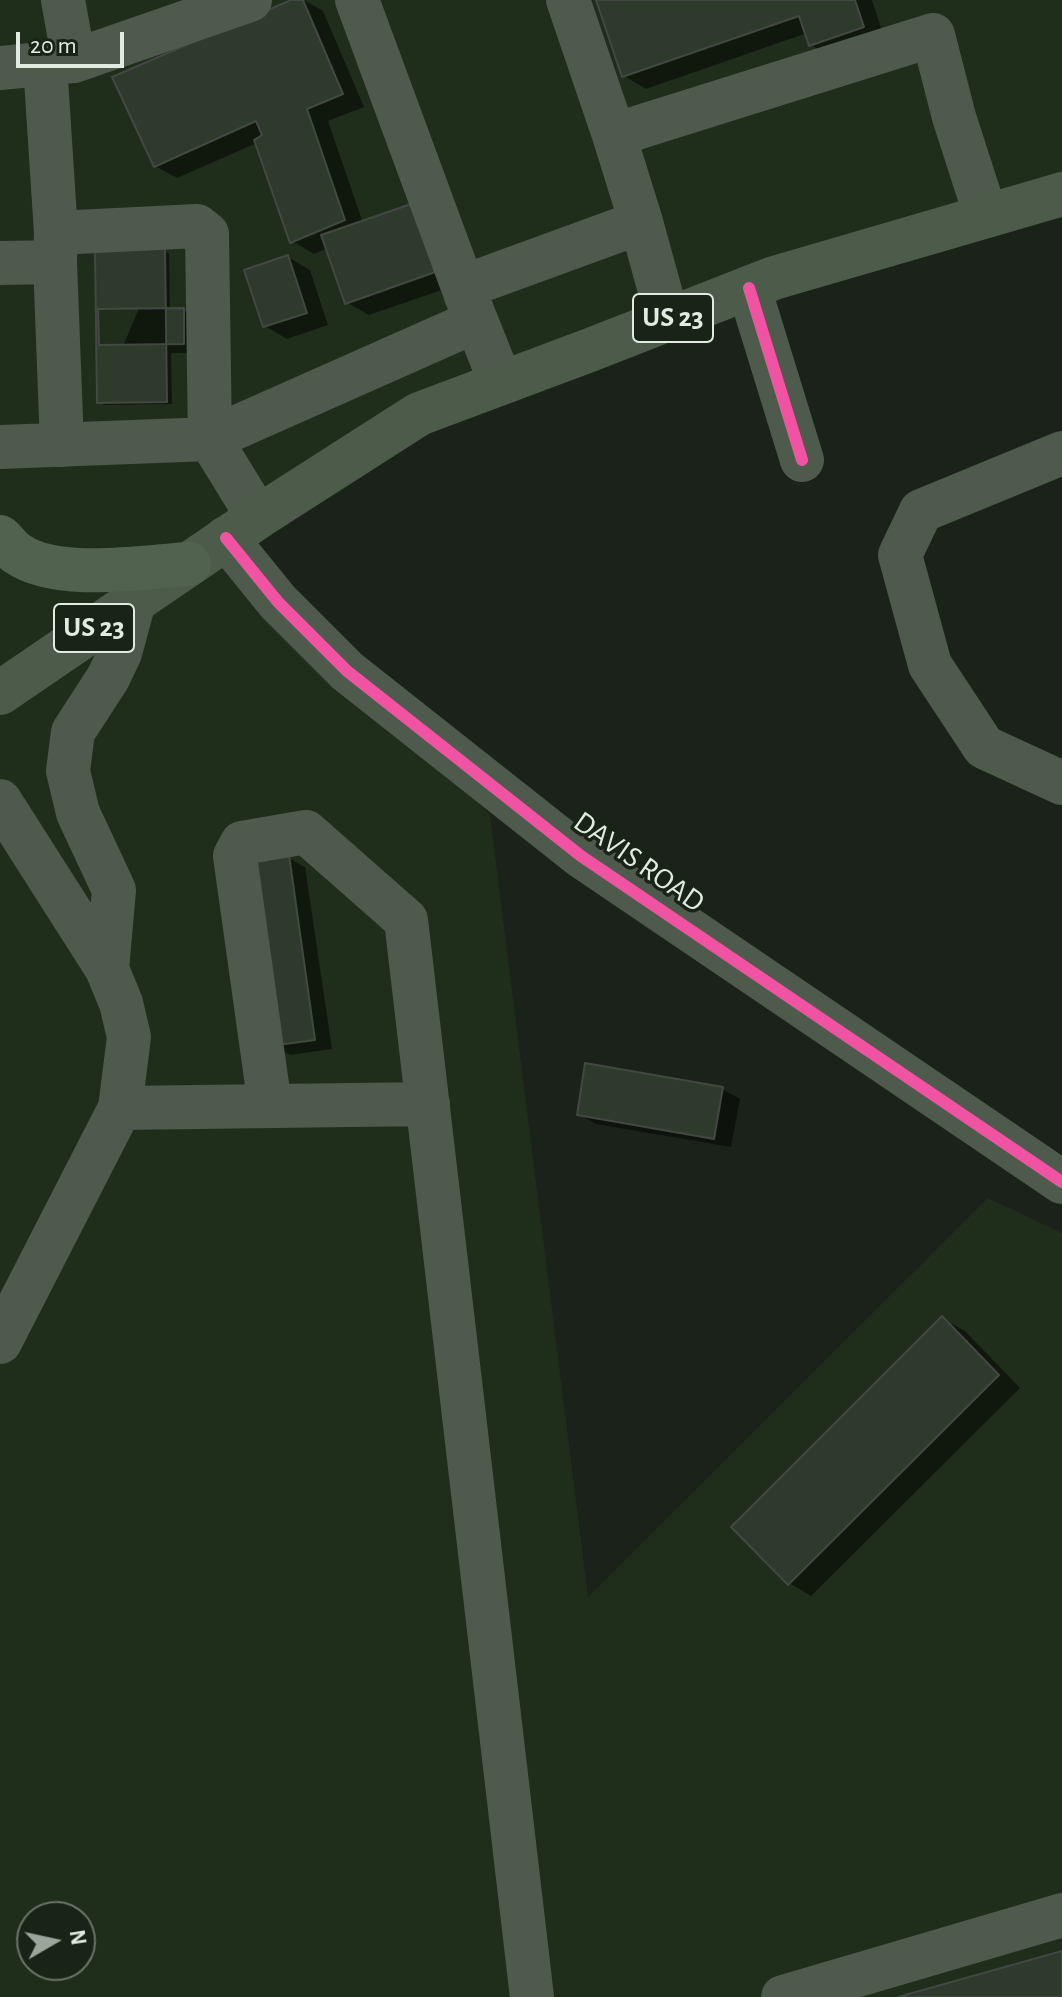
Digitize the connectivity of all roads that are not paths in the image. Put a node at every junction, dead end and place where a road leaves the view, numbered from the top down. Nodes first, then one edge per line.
1 (63, 0) edge
2 (250, 0) edge
3 (357, 0) edge
4 (568, 0) edge
5 (927, 18) edge
6 (60, 62) junction
7 (0, 68) edge
8 (614, 135) junction
9 (1062, 194) edge
10 (986, 216) junction
11 (641, 222) junction
12 (55, 248) junction
13 (0, 263) edge
14 (749, 288) junction
15 (469, 304) junction
16 (668, 320) junction
17 (501, 383) junction
18 (210, 439) junction
19 (62, 445) junction
20 (0, 447) edge
21 (1062, 453) edge
22 (802, 460) dead end
23 (242, 527) junction
24 (0, 537) edge
25 (189, 564) junction
26 (134, 601) junction
27 (0, 693) edge
28 (1062, 783) edge
29 (0, 801) edge
30 (0, 855) edge
31 (51, 878) junction
32 (107, 969) junction
33 (428, 1104) junction
34 (270, 1106) junction
35 (120, 1108) junction
36 (1062, 1182) edge
37 (0, 1342) edge
38 (1062, 1915) edge
39 (532, 1997) edge
40 (783, 1997) edge

1 - 6 street
2 - 6 street
3 - 15 street
4 - 8 street
5 - 8 street
5 - 10 street
6 - 7 street
6 - 12 street
8 - 11 street
9 - 10 main road, US 23
10 - 14 main road, US 23
11 - 15 street
11 - 16 street
12 - 13 street
12 - 18 street
12 - 19 street
14 - 16 main road, US 23
14 - 22 street
15 - 17 street
15 - 18 street
16 - 17 main road, US 23
17 - 23 main road, US 23
18 - 19 street
18 - 23 street, DAVIS ROAD
19 - 20 street
21 - 28 street
23 - 25 main road, US 23
23 - 36 street, DAVIS ROAD
24 - 25 highway
25 - 26 main road, US 23
26 - 27 main road, US 23
26 - 32 street
29 - 31 street
30 - 31 street
31 - 32 street
32 - 35 street
33 - 34 street
33 - 34 street
33 - 39 street
34 - 35 street
35 - 37 street
38 - 40 street

